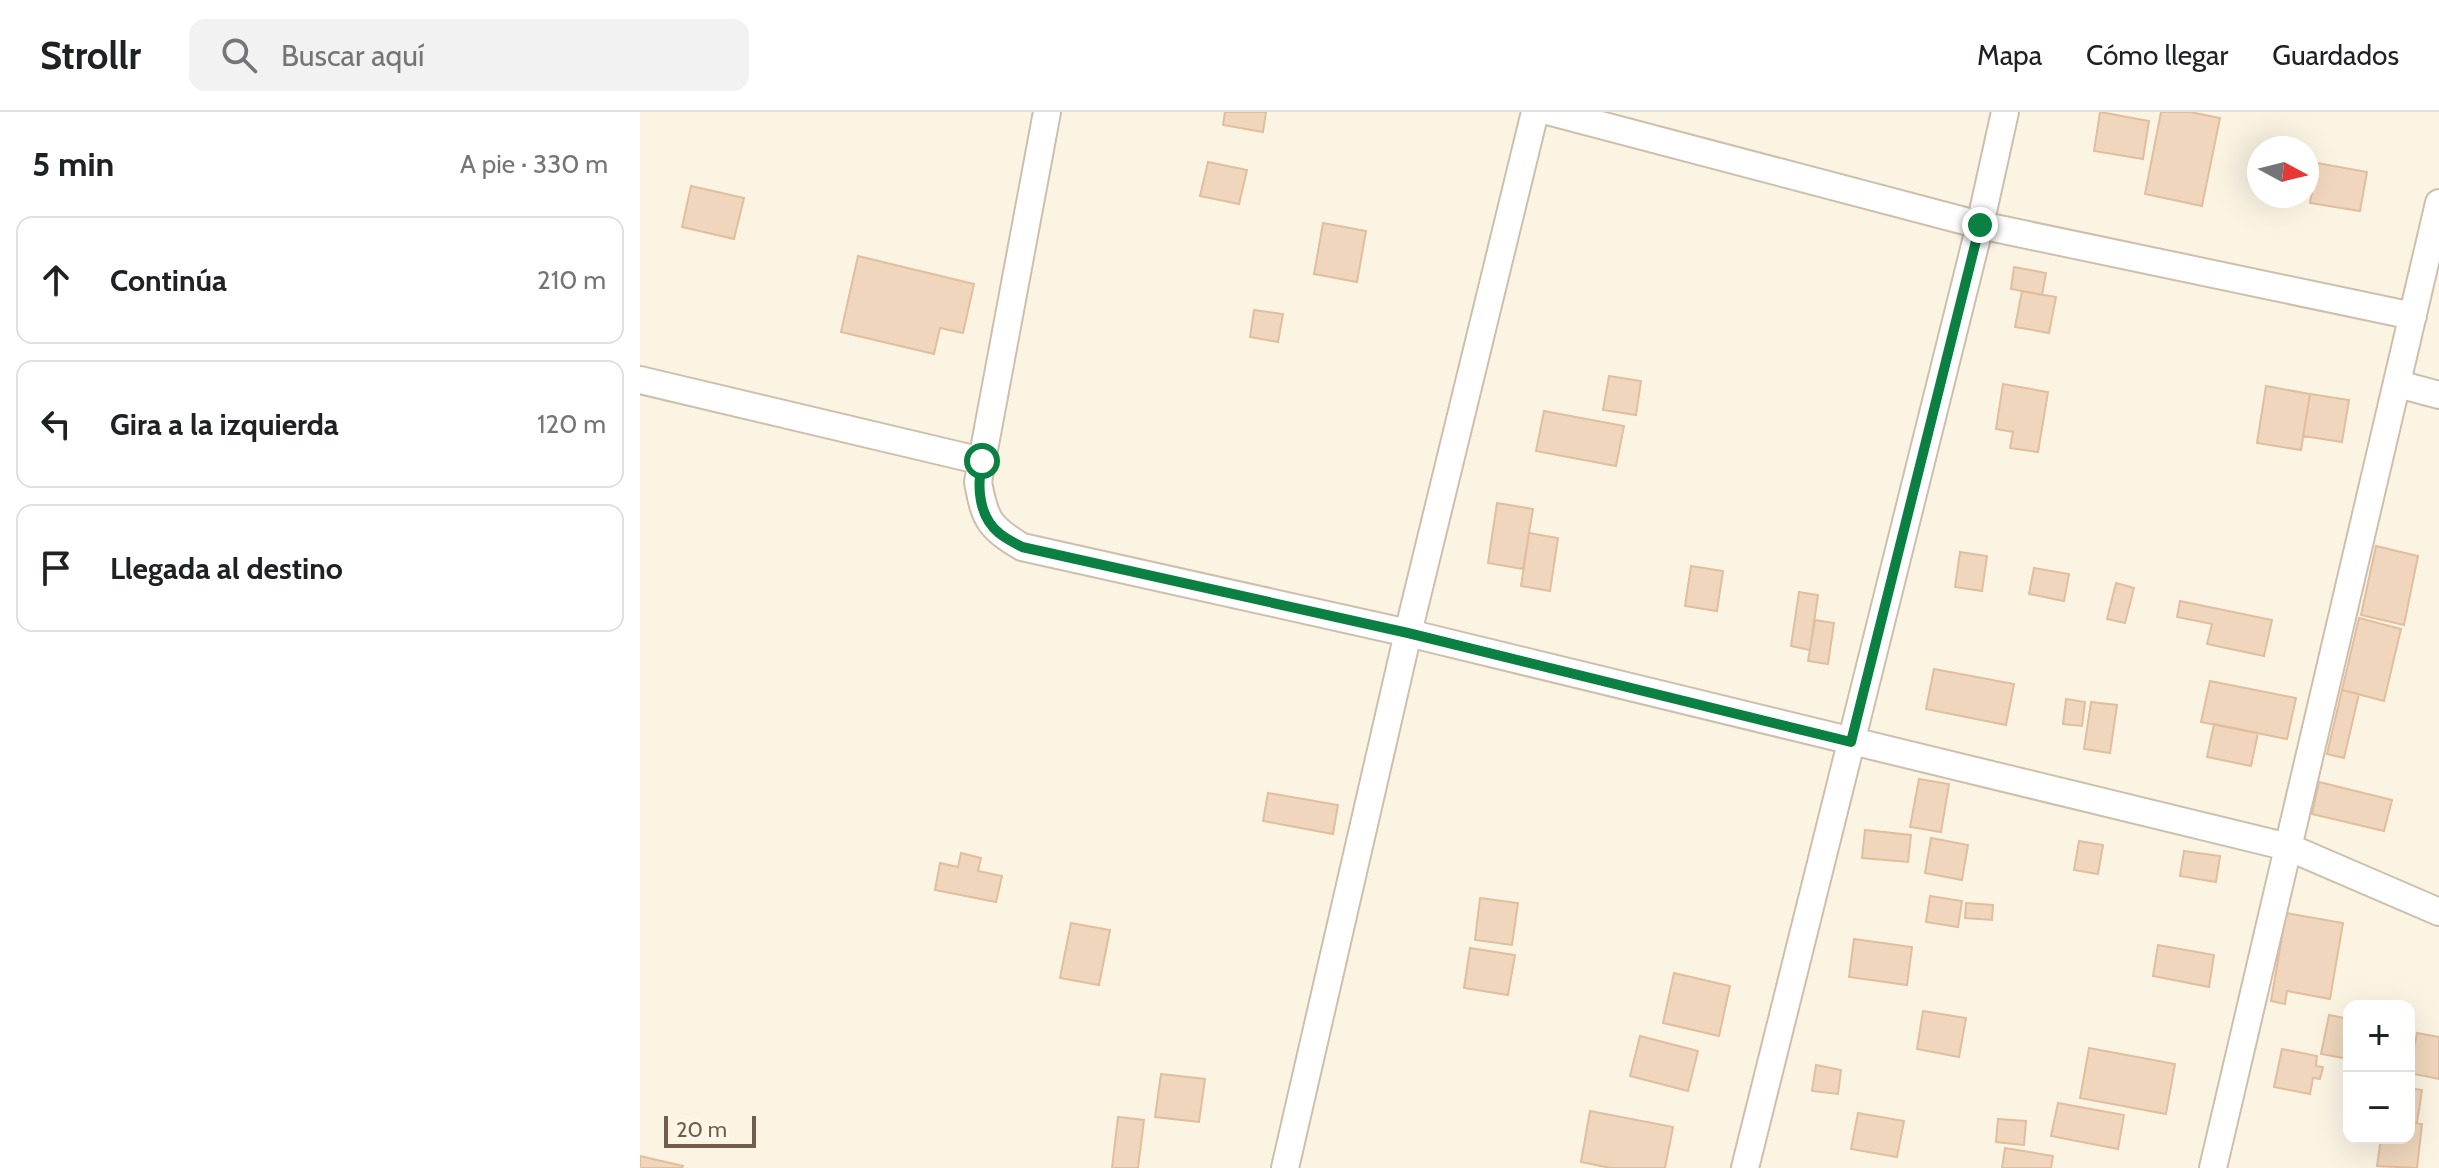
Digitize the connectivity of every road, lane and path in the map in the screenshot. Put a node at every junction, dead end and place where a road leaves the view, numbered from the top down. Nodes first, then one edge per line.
1 (1047, 112) edge
2 (1535, 112) edge
3 (1551, 112) edge
4 (2005, 112) edge
5 (2439, 203) edge
6 (1980, 225) junction
7 (2413, 316) junction
8 (640, 380) edge
9 (2398, 384) junction
10 (2439, 395) edge
11 (982, 461) junction
12 (1408, 633) junction
13 (1851, 742) junction
14 (2288, 847) junction
15 (2439, 912) edge
16 (1285, 1168) edge
17 (1745, 1168) edge
18 (2213, 1168) edge

1 - 11 street
2 - 12 street
3 - 6 street
4 - 6 street
5 - 7 street
6 - 7 street
6 - 13 street
7 - 9 street
8 - 11 street
9 - 10 street
9 - 14 street
11 - 12 street
12 - 13 street
12 - 16 street
13 - 14 street
13 - 17 street
14 - 15 street
14 - 18 street

